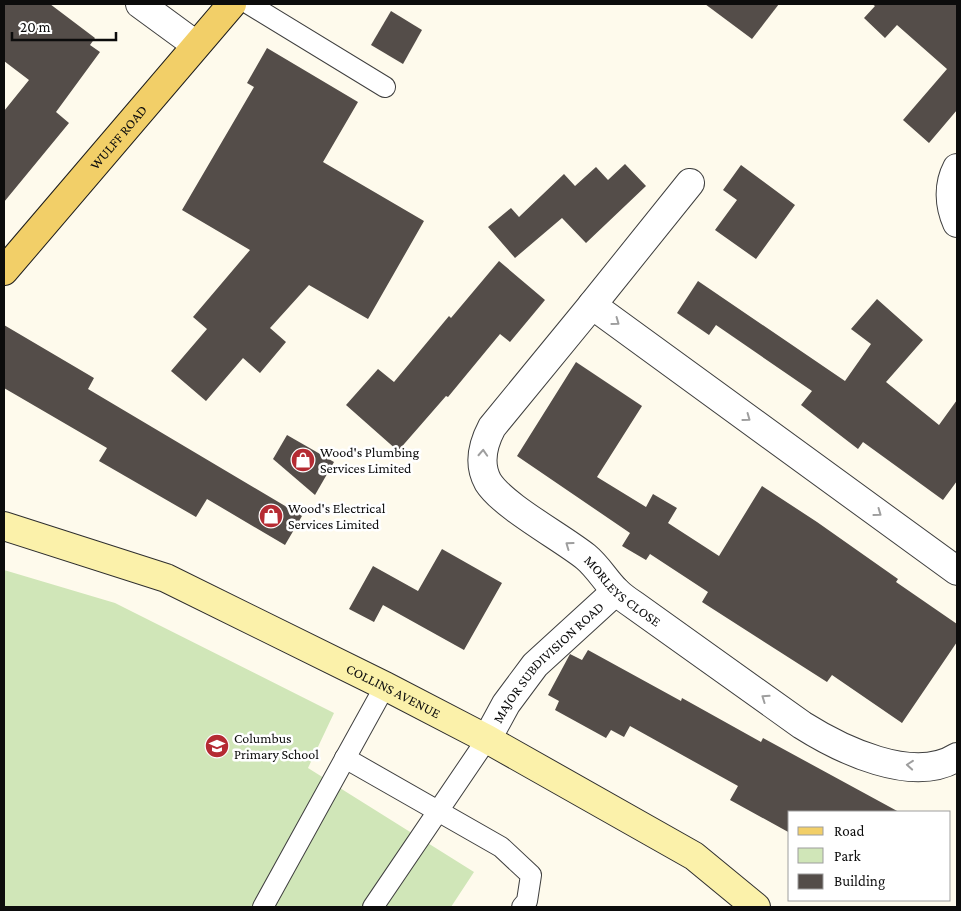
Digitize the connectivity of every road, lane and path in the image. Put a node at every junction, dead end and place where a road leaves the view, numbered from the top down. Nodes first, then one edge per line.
1 (140, 4) edge
2 (232, 4) edge
3 (249, 4) edge
4 (196, 45) junction
5 (385, 87) dead end
6 (957, 168) edge
7 (690, 183) dead end
8 (957, 222) edge
9 (4, 271) edge
10 (592, 305) junction
11 (4, 526) edge
12 (957, 571) edge
13 (616, 591) junction
14 (385, 686) junction
15 (487, 739) junction
16 (957, 757) edge
17 (345, 758) junction
18 (438, 811) junction
19 (263, 907) edge
20 (374, 907) edge
21 (522, 907) edge
22 (756, 907) edge

1 - 4 street
2 - 4 main road, WULFF ROAD
3 - 5 lane
4 - 9 main road, WULFF ROAD
6 - 8 street
7 - 10 street, MORLEYS CLOSE
10 -> 12 street
13 -> 10 street, MORLEYS CLOSE
11 - 14 street, COLLINS AVENUE
13 - 15 street, MAJOR SUBDIVISION ROAD
16 -> 13 street, MORLEYS CLOSE
14 - 15 street, COLLINS AVENUE
14 - 17 lane
15 - 18 lane
15 - 22 street, COLLINS AVENUE
17 - 18 lane
17 - 19 lane
18 - 20 lane
18 - 21 lane

